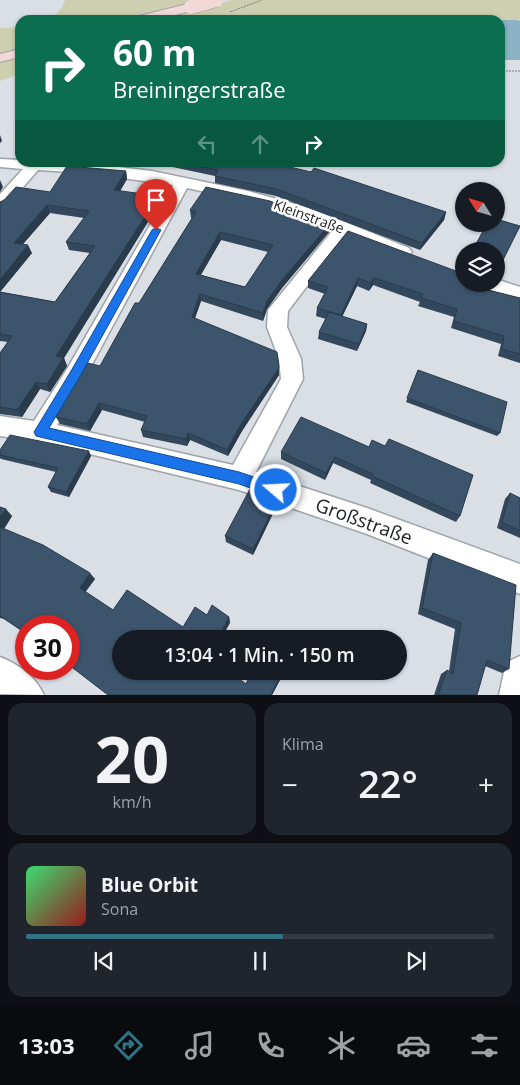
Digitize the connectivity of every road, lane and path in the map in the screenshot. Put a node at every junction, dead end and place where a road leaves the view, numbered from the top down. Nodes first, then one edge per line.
1 (216, 0) edge
2 (158, 15) edge
3 (15, 54) edge
4 (0, 58) edge
5 (520, 71) edge
6 (505, 72) edge
7 (0, 163) edge
8 (15, 164) edge
9 (32, 167) edge
10 (62, 167) edge
11 (183, 182) junction
12 (0, 204) edge
13 (343, 228) junction
14 (422, 259) edge
15 (505, 289) edge
16 (520, 294) edge
17 (0, 426) edge
18 (40, 432) junction
19 (239, 478) junction
20 (520, 579) edge
21 (520, 672) edge
22 (0, 674) edge
23 (27, 695) edge
24 (516, 695) edge

1 - 2 main road, bridge
3 - 4 main road
5 - 6 path
7 - 8 street, Kleinstraße
9 - 12 street
10 - 11 street, Kleinstraße
11 - 13 street, Kleinstraße
11 - 18 street
13 - 14 street, Kleinstraße
13 - 19 street
15 - 16 street
17 - 18 street, Großstraße
18 - 19 street, Großstraße
19 - 20 street, Großstraße
21 - 24 street
22 - 23 street

